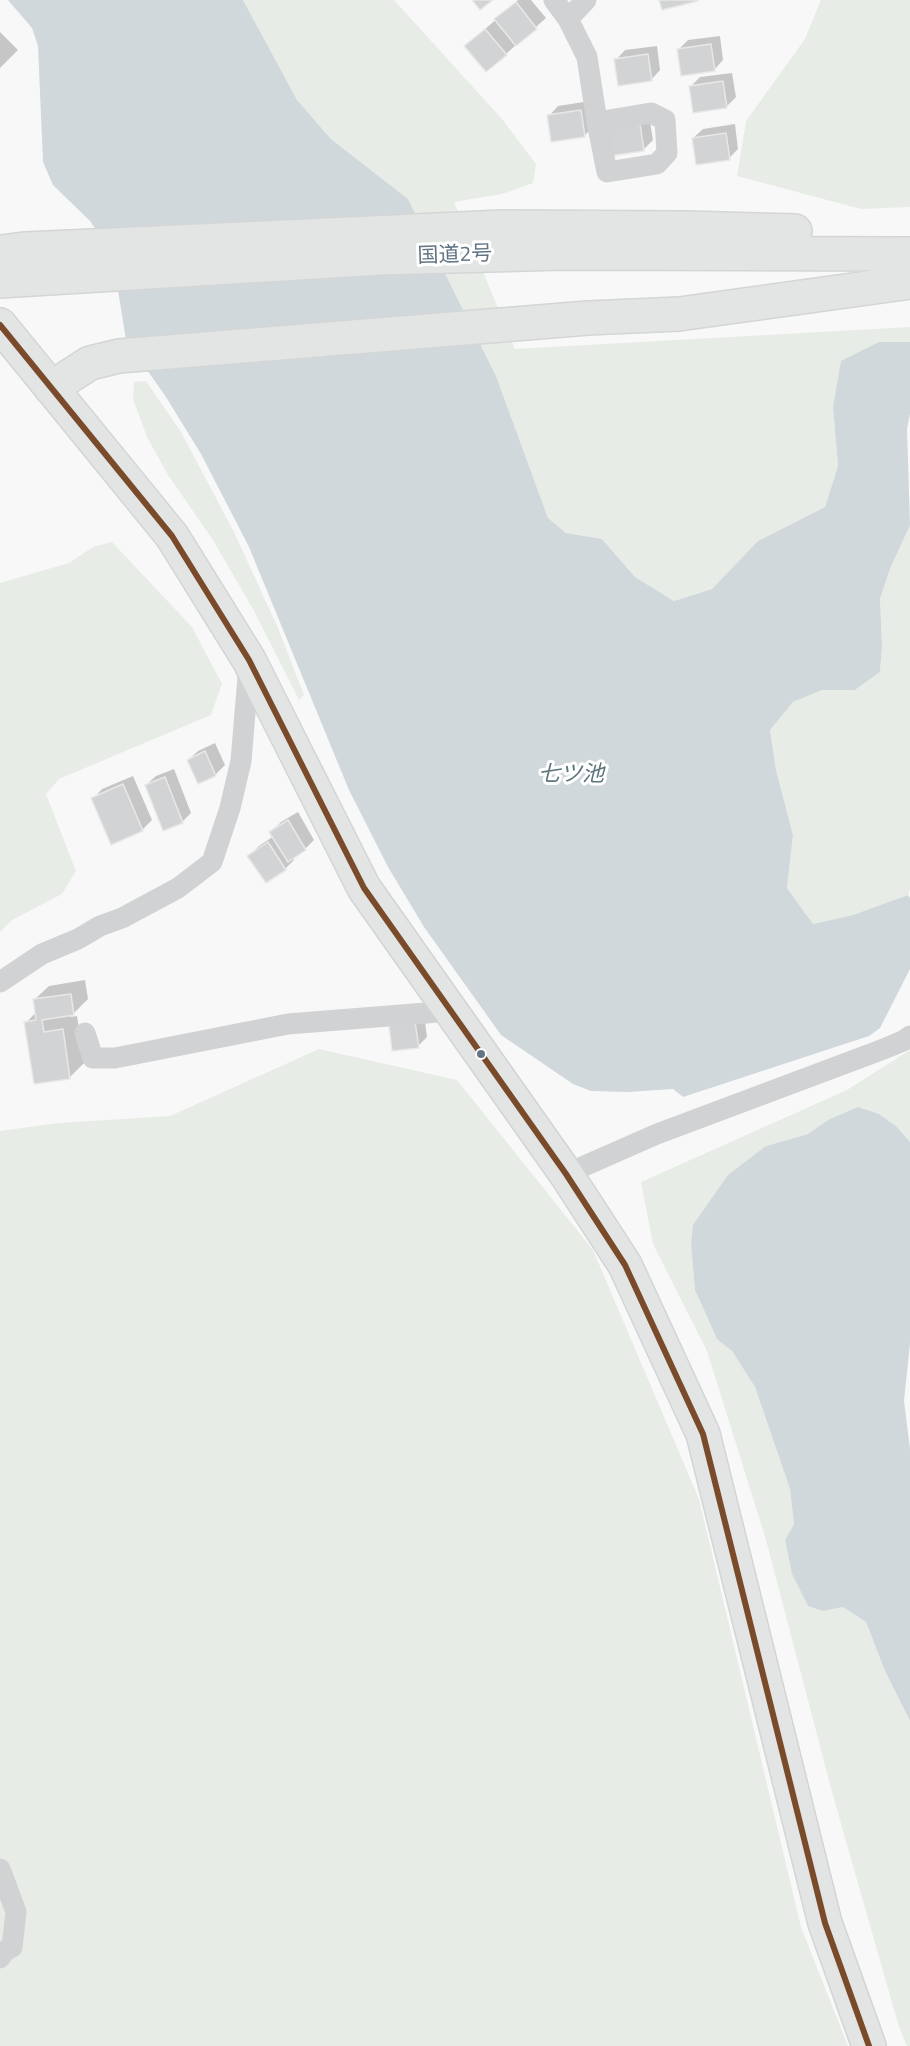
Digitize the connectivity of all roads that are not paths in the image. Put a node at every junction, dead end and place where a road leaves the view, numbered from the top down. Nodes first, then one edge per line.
1 (554, 0) edge
2 (586, 0) edge
3 (568, 19) junction
4 (597, 122) dead end
5 (910, 234) edge
6 (13, 250) edge
7 (910, 254) edge
8 (0, 281) edge
9 (910, 282) edge
10 (0, 325) edge
11 (51, 388) junction
12 (249, 660) junction
13 (0, 982) edge
14 (451, 1011) junction
15 (85, 1033) dead end
16 (910, 1036) edge
17 (566, 1174) junction
18 (0, 1869) edge
19 (0, 1958) edge
20 (869, 2046) edge

1 - 3 street
2 - 3 street
3 - 4 street
5 - 6 main road
7 - 8 main road, 国道2号
9 - 11 main road
10 - 11 main road
11 - 12 main road
12 - 13 street
12 - 14 main road
14 - 15 street
14 - 17 main road
16 - 17 street
17 - 20 main road
18 - 19 street

